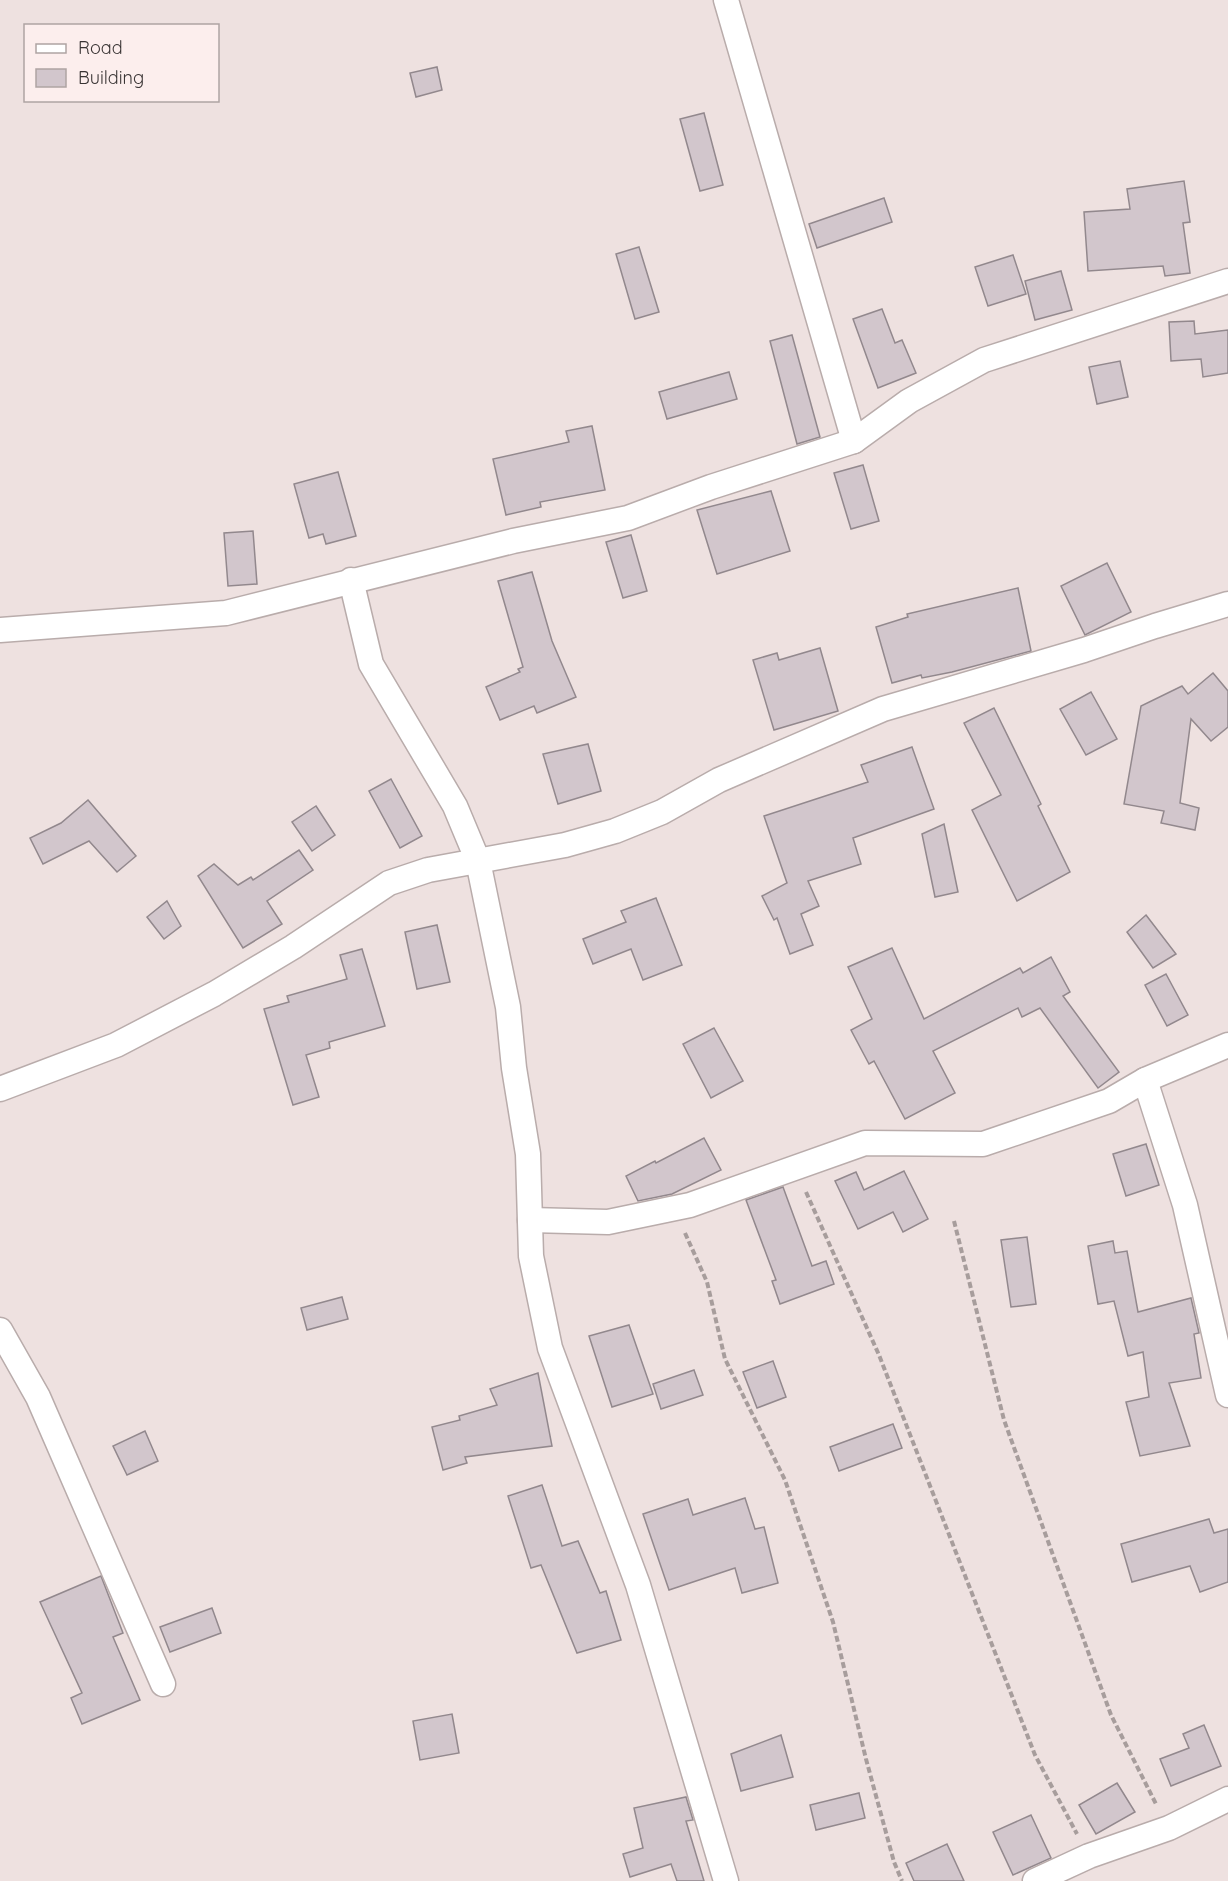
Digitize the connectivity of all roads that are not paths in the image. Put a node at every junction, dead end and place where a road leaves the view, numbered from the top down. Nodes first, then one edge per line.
1 (726, 0) edge
2 (1228, 281) edge
3 (854, 441) junction
4 (351, 580) junction
5 (1228, 604) edge
6 (0, 630) edge
7 (478, 861) junction
8 (1228, 1045) edge
9 (1145, 1080) junction
10 (0, 1089) edge
11 (530, 1220) junction
12 (0, 1330) edge
13 (1228, 1395) edge
14 (163, 1683) dead end
15 (1228, 1799) edge
16 (726, 1881) edge
17 (1035, 1881) edge

1 - 3 street
2 - 3 street
3 - 4 street
4 - 6 street
4 - 7 street
5 - 7 street
7 - 10 street
7 - 11 street
8 - 9 street
9 - 11 street
9 - 13 street
11 - 16 street
12 - 14 street
15 - 17 street

